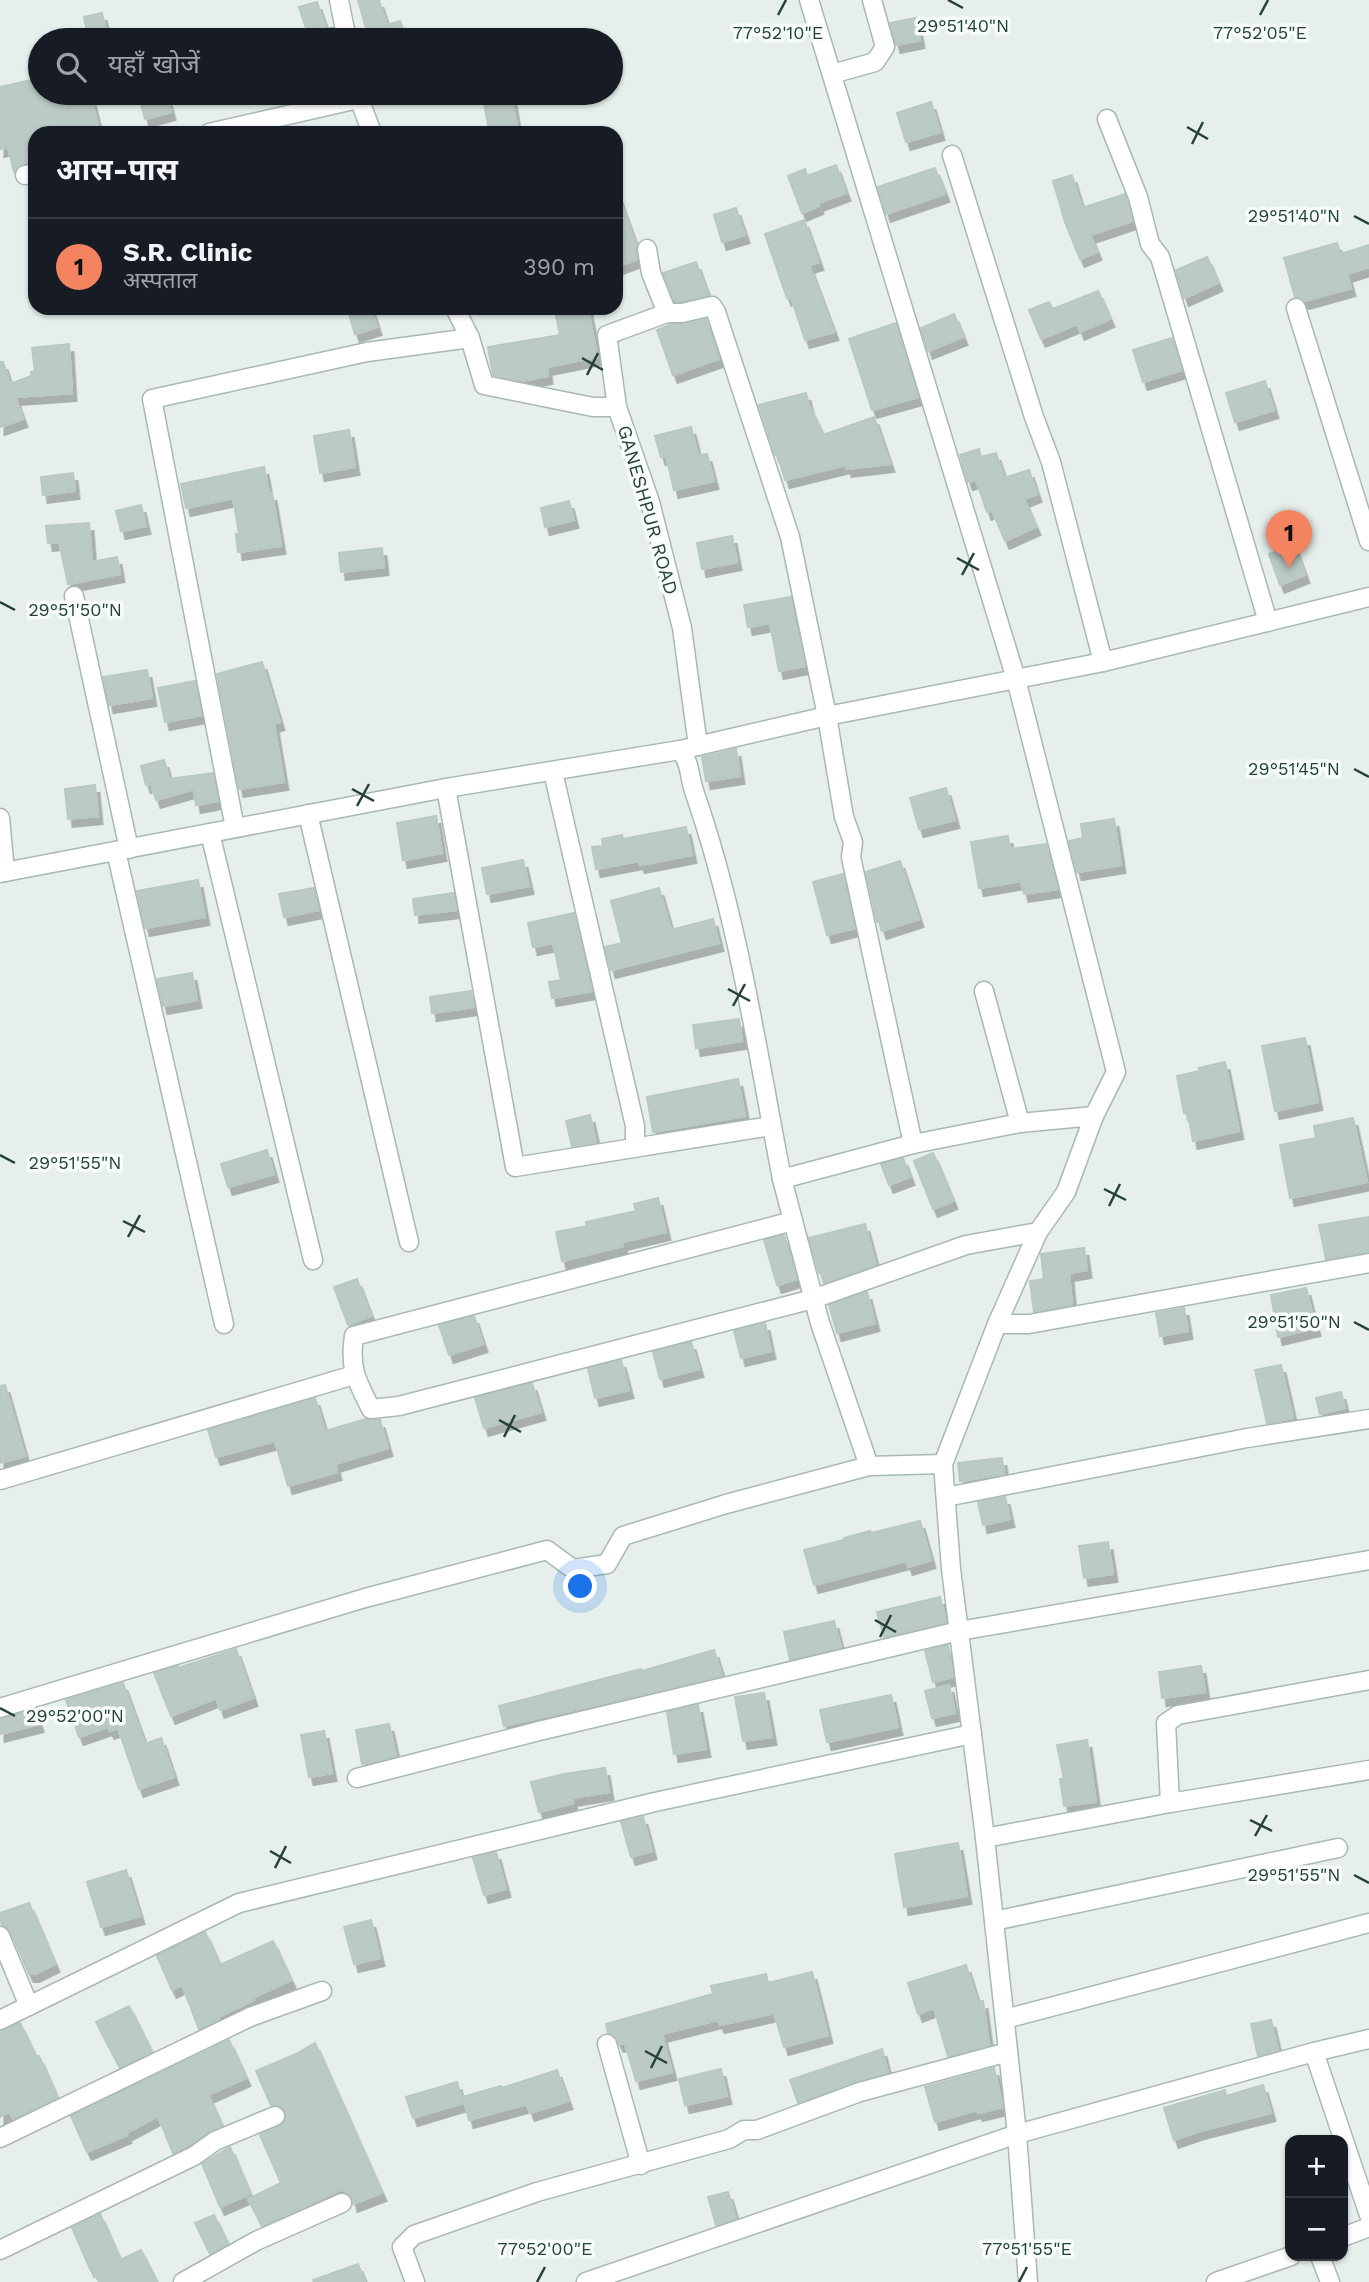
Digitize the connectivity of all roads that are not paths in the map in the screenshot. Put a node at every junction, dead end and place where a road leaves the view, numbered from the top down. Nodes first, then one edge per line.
1 (339, 0) edge
2 (809, 0) edge
3 (873, 0) edge
4 (344, 28) edge
5 (832, 74) junction
6 (322, 105) edge
7 (361, 105) edge
8 (1107, 119) dead end
9 (237, 126) edge
10 (369, 126) edge
11 (952, 155) dead end
12 (647, 249) dead end
13 (1296, 308) dead end
14 (667, 313) junction
15 (458, 315) edge
16 (470, 338) junction
17 (617, 407) junction
18 (1369, 541) edge
19 (74, 596) dead end
20 (1369, 597) edge
21 (1268, 622) junction
22 (1103, 662) junction
23 (1016, 679) junction
24 (827, 716) junction
25 (698, 746) junction
26 (680, 750) junction
27 (553, 772) junction
28 (446, 788) junction
29 (308, 814) junction
30 (0, 818) edge
31 (234, 828) junction
32 (210, 833) junction
33 (123, 850) junction
34 (2, 872) edge
35 (984, 991) dead end
36 (1094, 1116) junction
37 (1020, 1123) junction
38 (772, 1126) junction
39 (913, 1144) junction
40 (635, 1147) junction
41 (782, 1179) junction
42 (793, 1221) junction
43 (1038, 1232) junction
44 (409, 1242) dead end
45 (313, 1260) dead end
46 (1369, 1263) edge
47 (813, 1298) junction
48 (997, 1324) junction
49 (223, 1325) dead end
50 (354, 1375) junction
51 (1369, 1419) edge
52 (943, 1464) junction
53 (869, 1466) junction
54 (0, 1480) edge
55 (946, 1497) junction
56 (1369, 1560) edge
57 (959, 1631) junction
58 (1369, 1680) edge
59 (0, 1709) edge
60 (972, 1734) junction
61 (1369, 1770) edge
62 (357, 1778) dead end
63 (1170, 1803) junction
64 (985, 1838) junction
65 (1338, 1848) dead end
66 (994, 1921) junction
67 (1369, 1923) edge
68 (0, 1936) edge
69 (322, 1991) dead end
70 (29, 2006) junction
71 (1005, 2019) junction
72 (0, 2020) edge
73 (1369, 2039) edge
74 (607, 2044) dead end
75 (1008, 2052) junction
76 (1314, 2052) junction
77 (275, 2116) dead end
78 (1017, 2134) junction
79 (0, 2138) edge
80 (641, 2165) junction
81 (342, 2203) dead end
82 (1369, 2215) edge
83 (1369, 2227) edge
84 (1348, 2235) edge
85 (0, 2250) edge
86 (1285, 2258) edge
87 (1322, 2261) edge
88 (1227, 2280) edge
89 (183, 2282) edge
90 (415, 2282) edge
91 (586, 2282) edge
92 (1028, 2282) edge
93 (1330, 2282) edge

1 - 4 street
2 - 5 street
3 - 5 street
5 - 23 street
6 - 9 street
7 - 10 street
8 - 21 street
11 - 22 street
12 - 14 street
13 - 18 street
14 - 17 street
14 - 24 street
15 - 16 street, GANESHPUR ROAD
16 - 17 street, GANESHPUR ROAD
16 - 31 street
17 - 25 street, GANESHPUR ROAD
19 - 33 street
20 - 21 street
21 - 22 street
22 - 23 street
23 - 24 street
23 - 36 street
24 - 25 street
24 - 39 street
25 - 26 street
26 - 27 street
26 - 38 street
27 - 28 street
27 - 40 street
28 - 29 street
28 - 40 street
29 - 31 street
29 - 44 street
30 - 34 street
31 - 32 street
32 - 33 street
32 - 45 street
33 - 34 street
33 - 49 street
35 - 37 street
36 - 37 street
36 - 43 street
37 - 39 street
38 - 40 street
38 - 41 street
39 - 41 street
41 - 42 street
42 - 47 street
42 - 50 street
43 - 47 street
43 - 48 street
46 - 48 street
47 - 50 street
47 - 53 street
48 - 52 street
50 - 54 street
51 - 55 street
52 - 53 street
52 - 55 street
53 - 59 street
55 - 57 street
56 - 57 street
57 - 60 street
57 - 62 street
58 - 63 street
60 - 64 street
60 - 70 street
61 - 63 street
63 - 64 street
64 - 66 street
65 - 66 street
66 - 71 street
67 - 71 street
68 - 70 street
69 - 79 street
70 - 72 street
71 - 75 street
73 - 76 street
74 - 80 street
75 - 78 street
75 - 80 street
76 - 78 street
76 - 82 street
77 - 85 street
78 - 91 street
78 - 92 street
80 - 90 street
81 - 89 street
83 - 84 street
86 - 88 street
87 - 93 street

